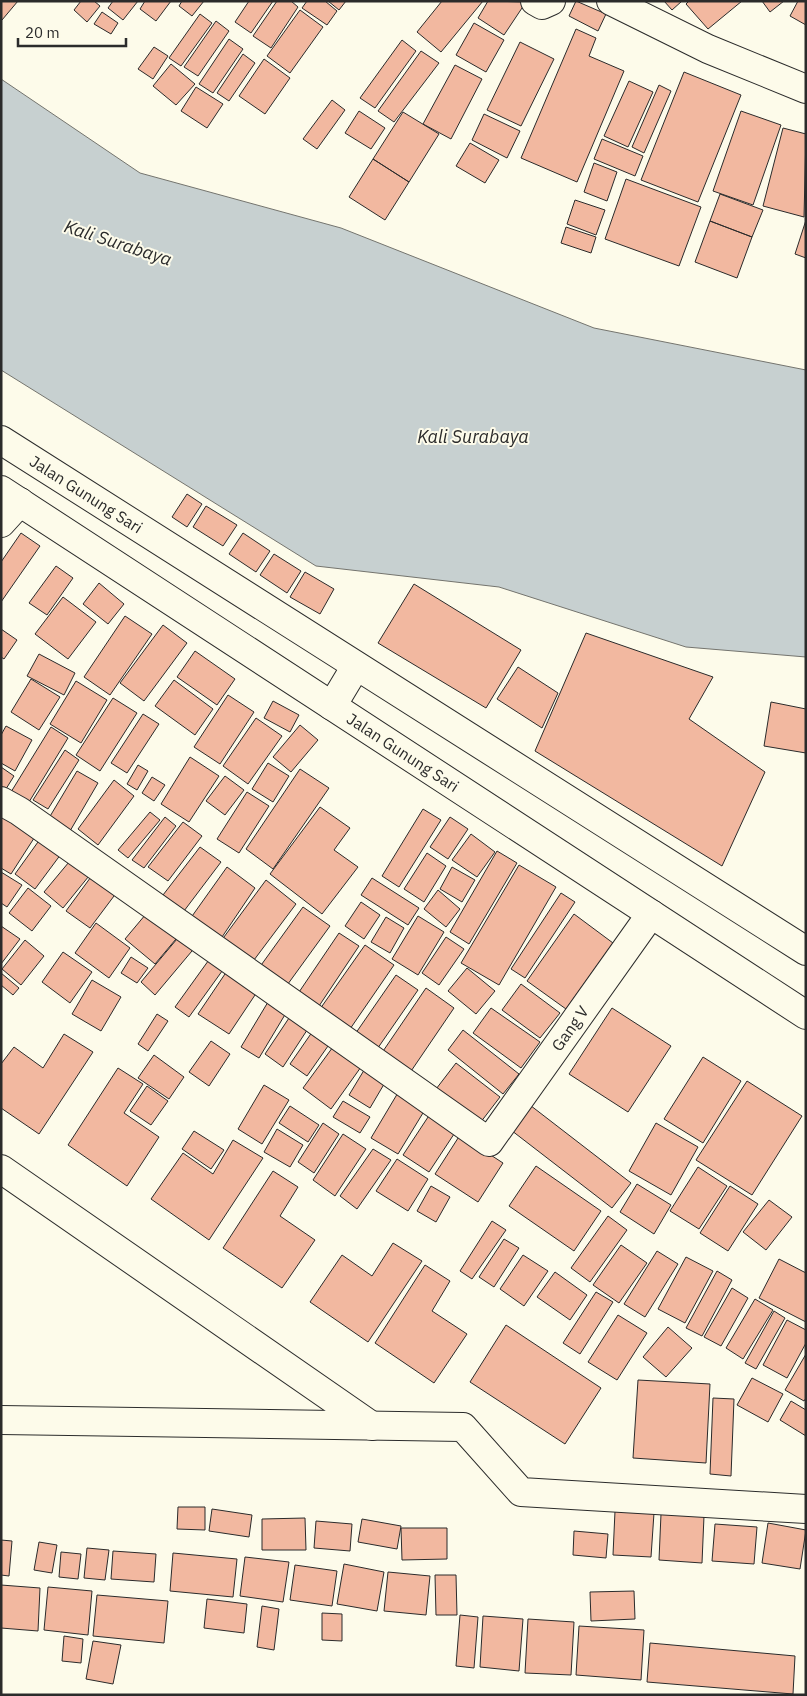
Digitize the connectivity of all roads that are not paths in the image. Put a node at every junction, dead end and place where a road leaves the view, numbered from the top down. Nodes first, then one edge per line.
1 (535, 1) edge
2 (551, 1) edge
3 (611, 1) edge
4 (806, 89) edge
5 (1, 440) edge
6 (10, 496) edge
7 (1, 523) edge
8 (356, 666) junction
9 (332, 706) junction
10 (1, 801) edge
11 (652, 914) junction
12 (806, 951) edge
13 (806, 1015) edge
14 (1, 1169) edge
15 (1, 1420) edge
16 (372, 1426) junction
17 (806, 1509) edge

1 - 2 street
3 - 4 street
5 - 8 street, Jalan Gunung Sari
6 - 7 street
6 - 9 street, Jalan Gunung Sari
8 - 9 street
8 - 12 street, Jalan Gunung Sari
9 - 11 street, Jalan Gunung Sari
10 - 11 street, Gang V
11 - 13 street, Jalan Gunung Sari
14 - 16 street
15 - 16 street
16 - 17 street

